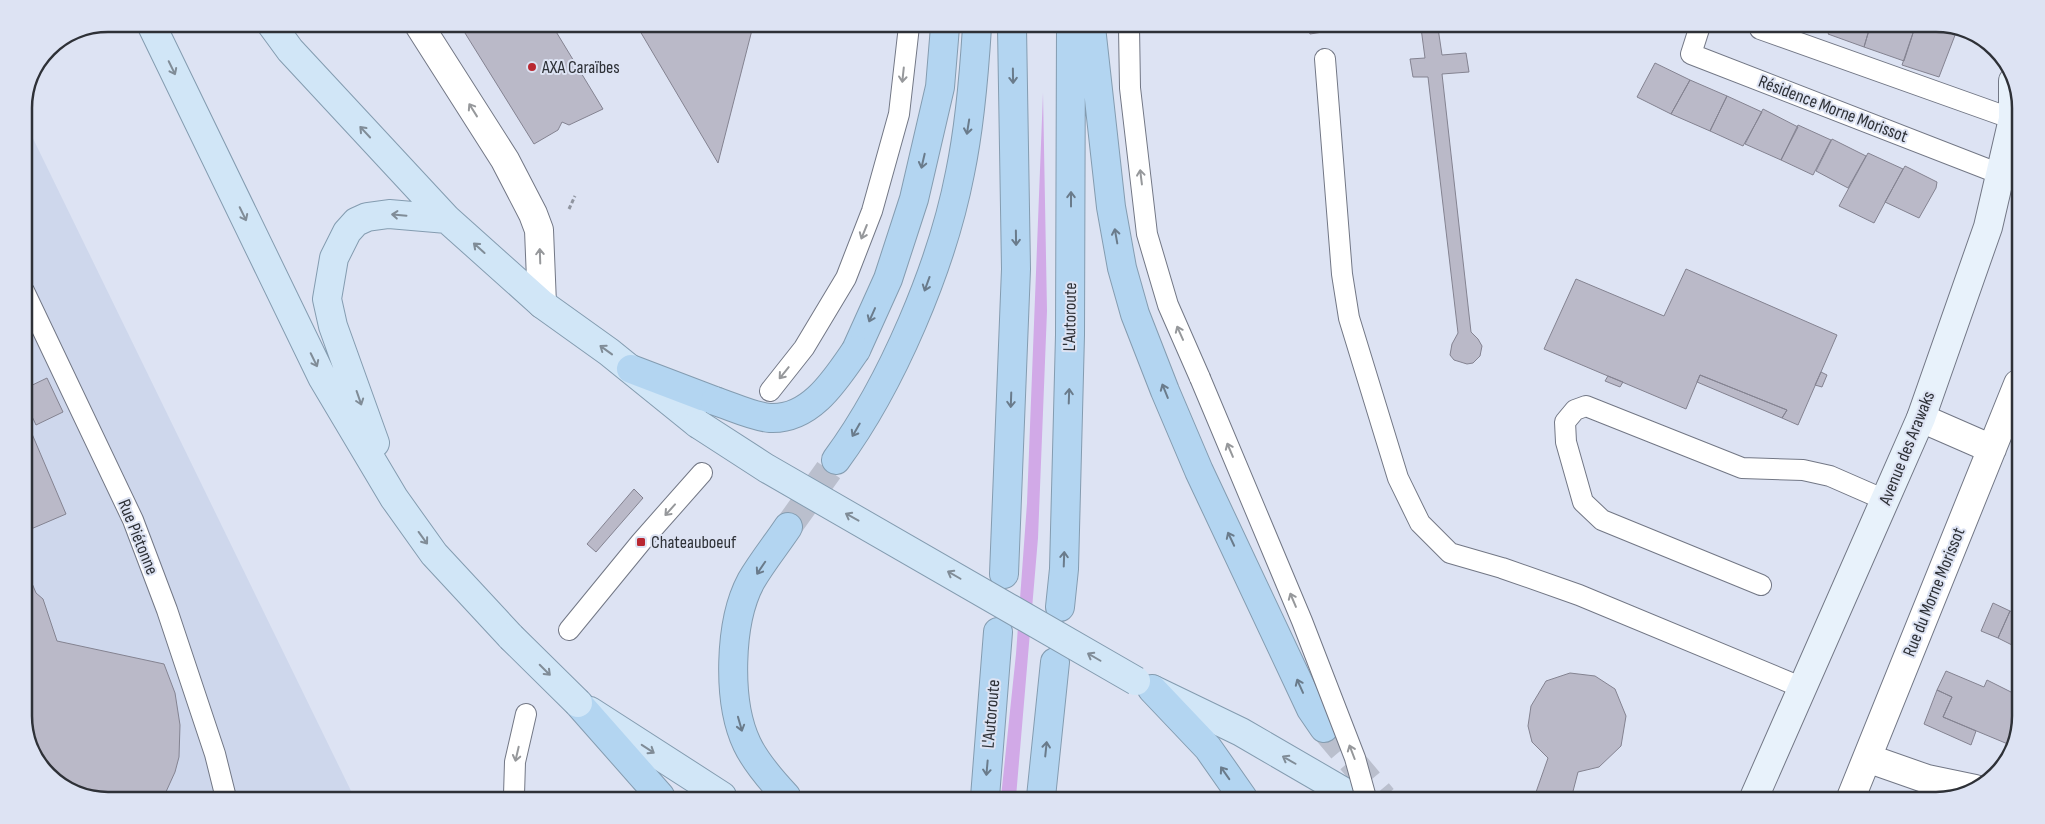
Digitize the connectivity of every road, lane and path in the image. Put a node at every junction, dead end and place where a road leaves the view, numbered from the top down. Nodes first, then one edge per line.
1 (155, 32) edge
2 (277, 32) edge
3 (423, 32) edge
4 (908, 32) edge
5 (945, 32) edge
6 (977, 32) edge
7 (1012, 32) edge
8 (1071, 32) edge
9 (1092, 32) edge
10 (1129, 32) edge
11 (1698, 32) edge
12 (1768, 32) edge
13 (1325, 60) dead end
14 (2012, 119) edge
15 (2012, 123) edge
16 (2000, 174) junction
17 (448, 220) junction
18 (542, 304) junction
19 (32, 308) edge
20 (630, 369) junction
21 (770, 391) dead end
22 (2012, 399) edge
23 (1921, 418) junction
24 (1992, 450) junction
25 (836, 460) tunnel mouth
26 (702, 473) dead end
27 (394, 498) junction
28 (1886, 500) junction
29 (788, 527) tunnel mouth
30 (1004, 574) dead end
31 (1761, 585) dead end
32 (1060, 608) dead end
33 (569, 630) dead end
34 (998, 632) dead end
35 (1055, 662) dead end
36 (1144, 685) junction
37 (1803, 688) junction
38 (578, 703) junction
39 (526, 714) dead end
40 (1324, 728) tunnel mouth
41 (1867, 758) junction
42 (1964, 786) edge
43 (224, 792) edge
44 (514, 792) edge
45 (656, 792) edge
46 (716, 792) edge
47 (783, 792) edge
48 (985, 792) edge
49 (1042, 792) edge
50 (1239, 792) edge
51 (1349, 792) edge
52 (1356, 792) edge
53 (1757, 792) edge
54 (1853, 792) edge

1 -> 27 main road
17 -> 2 main road
18 -> 3 street
4 -> 21 lane
5 -> 20 highway, bridge
6 -> 25 highway
7 -> 30 highway
32 -> 8 highway, L'Autoroute
40 -> 9 highway
52 -> 10 lane, bridge
11 - 16 lane, Résidence Morne Morissot
12 - 14 lane
13 - 37 lane
15 - 16 street, Avenue des Arawaks
16 - 23 street, Avenue des Arawaks
18 -> 17 main road
17 -> 27 main road
20 -> 18 main road
19 - 43 lane, Rue Piétonne
36 -> 20 main road, bridge
22 - 24 street, Rue du Morne Morissot
23 - 24 street
23 - 28 street, Avenue des Arawaks
24 - 41 street, Rue du Morne Morissot
26 -> 33 lane
27 -> 38 main road, bridge
28 - 31 lane
28 - 37 street, Avenue des Arawaks
29 -> 47 highway
34 -> 48 highway, L'Autoroute
49 -> 35 highway
50 -> 36 highway
51 -> 36 main road
37 - 53 street, Avenue des Arawaks
38 - 45 highway
38 -> 46 main road
39 -> 44 lane
41 - 42 street
41 - 54 street, Rue du Morne Morissot

